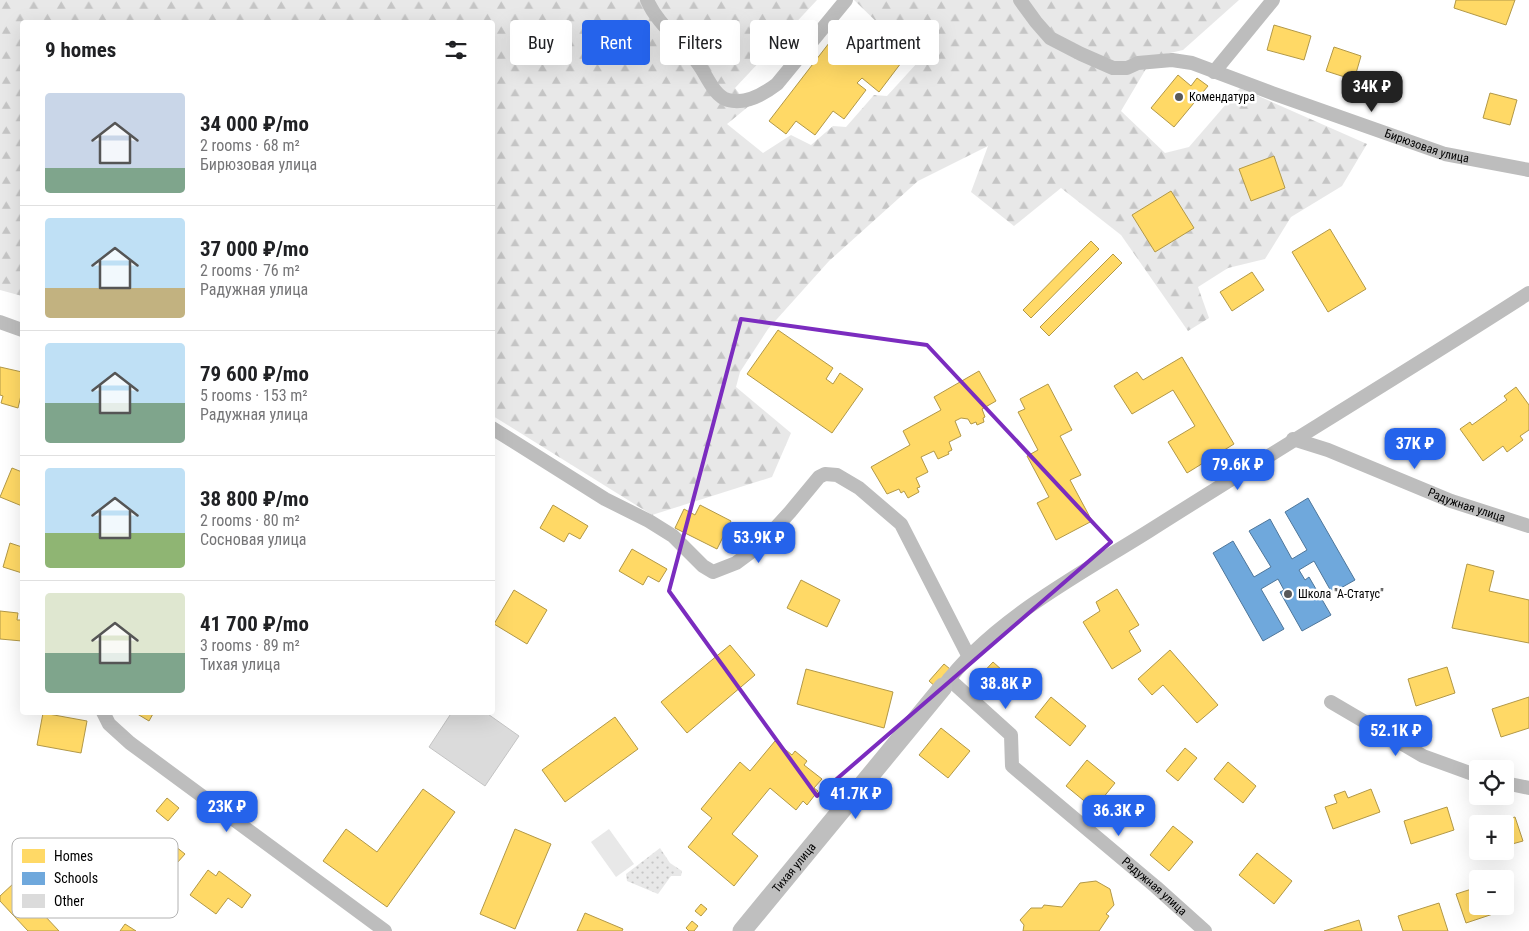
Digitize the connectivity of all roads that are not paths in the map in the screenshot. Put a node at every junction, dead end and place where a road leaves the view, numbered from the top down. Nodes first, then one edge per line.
1 (647, 0) edge
2 (846, 0) edge
3 (1020, 0) edge
4 (1273, 0) edge
5 (1214, 72) junction
6 (1529, 170) edge
7 (1529, 293) edge
8 (0, 322) edge
9 (20, 329) edge
10 (495, 430) edge
11 (1293, 439) junction
12 (1529, 526) edge
13 (969, 657) junction
14 (946, 683) junction
15 (1331, 702) dead end
16 (105, 715) edge
17 (1469, 773) edge
18 (1514, 784) edge
19 (1529, 788) edge
20 (385, 931) edge
21 (742, 931) edge
22 (1206, 931) edge

1 - 2 street
3 - 5 street, Бирюзовая улица
4 - 5 street
5 - 6 street, Бирюзовая улица
7 - 11 street
8 - 9 street
10 - 13 street
11 - 12 street, Радужная улица
11 - 13 street
13 - 14 street
14 - 21 street, Тихая улица
14 - 22 street, Радужная улица
15 - 17 street
16 - 20 street
18 - 19 street

